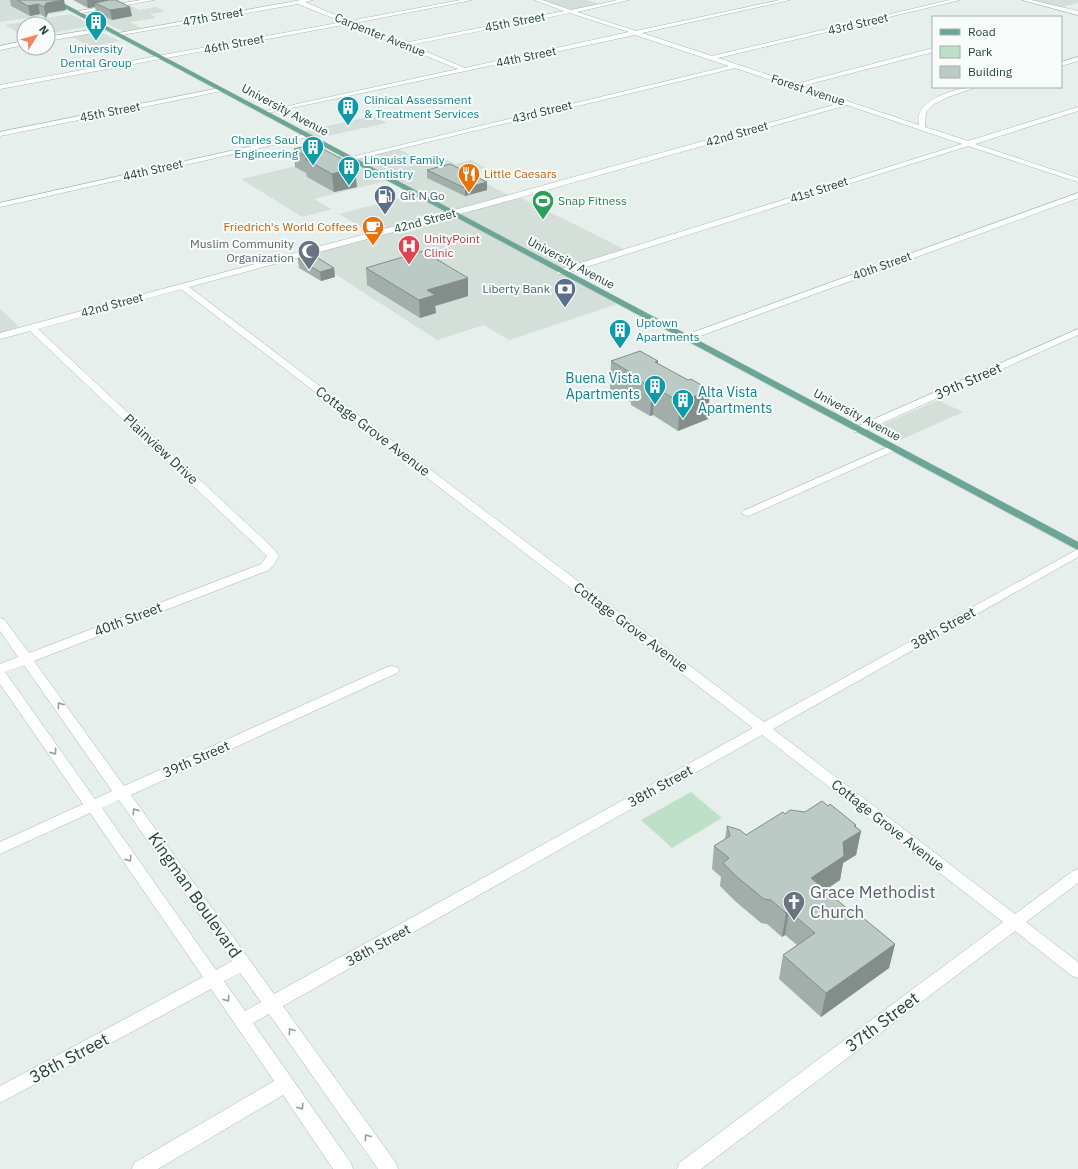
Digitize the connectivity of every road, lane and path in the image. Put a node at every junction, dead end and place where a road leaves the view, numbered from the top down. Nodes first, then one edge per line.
1 (53, 0) edge
2 (151, 0) edge
3 (310, 0) edge
4 (468, 0) edge
5 (537, 0) edge
6 (626, 0) edge
7 (787, 0) edge
8 (957, 0) edge
9 (1025, 0) edge
10 (297, 1) edge
11 (570, 11) junction
12 (76, 12) junction
13 (1077, 13) edge
14 (1066, 16) dead end
15 (349, 22) junction
16 (105, 28) junction
17 (635, 33) junction
18 (116, 34) junction
19 (56, 35) edge
20 (56, 37) edge
21 (16, 41) edge
22 (0, 44) edge
23 (16, 45) edge
24 (403, 45) junction
25 (0, 48) edge
26 (932, 50) edge
27 (160, 57) junction
28 (711, 58) junction
29 (1078, 59) edge
30 (1062, 64) edge
31 (735, 66) junction
32 (465, 70) junction
33 (796, 86) junction
34 (0, 87) edge
35 (971, 88) edge
36 (220, 90) junction
37 (849, 103) junction
38 (1078, 109) edge
39 (265, 114) junction
40 (922, 127) junction
41 (0, 134) edge
42 (306, 136) junction
43 (968, 143) junction
44 (350, 159) junction
45 (1078, 180) edge
46 (1078, 195) edge
47 (0, 205) edge
48 (451, 214) junction
49 (561, 272) junction
50 (182, 286) junction
51 (31, 327) junction
52 (1078, 332) edge
53 (0, 336) edge
54 (686, 338) junction
55 (858, 430) junction
56 (892, 448) junction
57 (747, 513) dead end
58 (1078, 547) edge
59 (1078, 552) edge
60 (257, 570) joint
61 (0, 622) edge
62 (27, 659) junction
63 (0, 669) edge
64 (392, 670) dead end
65 (0, 674) edge
66 (763, 728) junction
67 (122, 793) junction
68 (92, 806) junction
69 (0, 848) edge
70 (1078, 875) edge
71 (1015, 922) junction
72 (243, 964) junction
73 (1078, 971) edge
74 (214, 980) junction
75 (272, 1004) junction
76 (242, 1021) junction
77 (285, 1084) junction
78 (0, 1095) edge
79 (141, 1169) edge
80 (344, 1169) edge
81 (389, 1169) edge
82 (686, 1169) edge

1 - 12 main road, University Avenue
2 - 12 street
3 - 10 street, 47th Street
4 - 15 street, 46th Street
5 - 11 street, Forest Avenue
6 - 11 street, 45th Street
7 - 17 street, 44th Street
8 - 28 street, 43rd Street
9 - 13 street
10 - 15 street, Carpenter Avenue
10 - 18 street, 47th Street
11 - 17 street, Forest Avenue
11 - 24 street, 45th Street
12 - 16 main road, University Avenue
13 - 14 street
15 - 24 street, Carpenter Avenue
15 - 27 street, 46th Street
16 - 18 main road, University Avenue
16 - 19 street
16 - 20 street
17 - 28 street, Forest Avenue
17 - 32 street, 44th Street
18 - 27 main road, University Avenue
21 - 22 street
23 - 25 street
24 - 32 street, Carpenter Avenue
26 - 33 street
27 - 34 street, 46th Street
27 - 36 main road, University Avenue
28 - 31 street, Forest Avenue
29 - 30 street
31 - 33 street, Forest Avenue
31 - 44 street, 43rd Street
32 - 39 street, 44th Street
33 - 37 street, Forest Avenue
35 - 40 street
36 - 39 main road, University Avenue
36 - 41 street, 45th Street
37 - 40 street, Forest Avenue
37 - 48 street, 42nd Street
38 - 43 street, 41st Street
39 - 42 main road, University Avenue
40 - 43 street, Forest Avenue
42 - 44 main road, University Avenue
42 - 47 street, 44th Street
43 - 45 street, Forest Avenue
43 - 49 street, 41st Street
44 - 48 main road, University Avenue
46 - 54 street, 40th Street
48 - 49 main road, University Avenue
48 - 50 street, 42nd Street
49 - 54 main road, University Avenue
50 - 51 street, 42nd Street
50 - 66 street, Cottage Grove Avenue
51 - 53 street, 42nd Street
51 - 60 street, Plainview Drive
52 - 55 street, 39th Street
54 - 55 main road, University Avenue
55 - 56 main road, University Avenue
56 - 57 street
56 - 58 main road, University Avenue
59 - 66 street, 38th Street
60 - 62 street, 40th Street
61 - 62 street, Kingman Boulevard
62 - 63 street, 40th Street
67 -> 62 street, Kingman Boulevard
64 - 67 street, 39th Street
65 -> 68 street
66 - 71 street, Cottage Grove Avenue
66 - 75 street, 38th Street
67 - 68 street, 39th Street
72 -> 67 street, Kingman Boulevard
68 - 69 street, 39th Street
68 -> 74 street
70 - 71 street, 37th Street
71 - 73 street, Cottage Grove Avenue
71 - 82 street, 37th Street
72 - 74 street, 38th Street
72 - 75 street, Kingman Boulevard
74 -> 76 street
74 - 78 street, 38th Street
75 - 76 street, 38th Street
81 -> 75 street, Kingman Boulevard
76 - 77 street
77 - 79 street
77 -> 80 street

